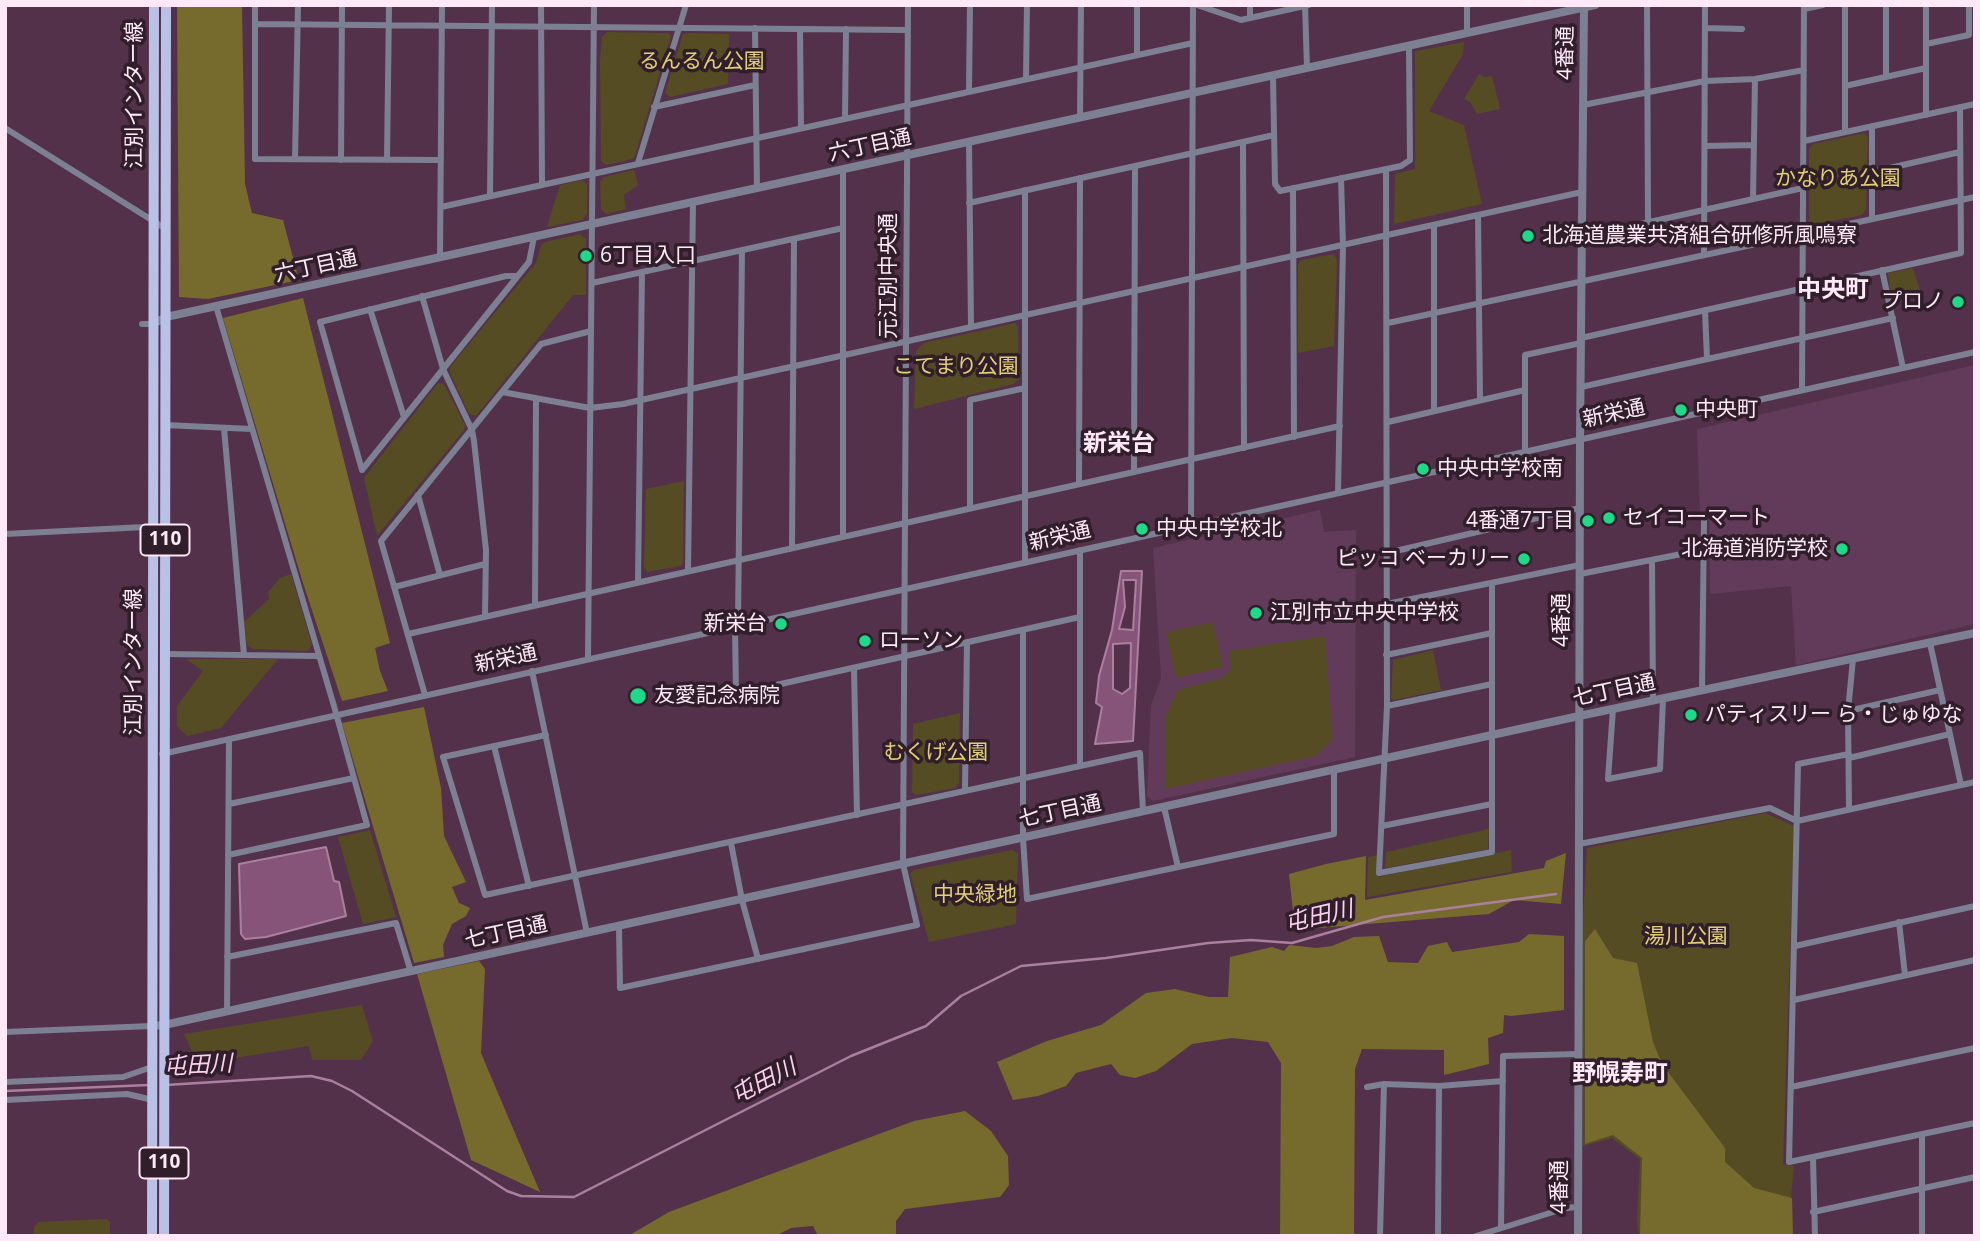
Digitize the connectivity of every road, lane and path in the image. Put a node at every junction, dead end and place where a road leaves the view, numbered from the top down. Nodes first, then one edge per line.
1 (154, 5) edge
2 (166, 5) edge
3 (255, 5) edge
4 (298, 5) edge
5 (342, 5) edge
6 (389, 5) edge
7 (443, 5) edge
8 (492, 5) edge
9 (541, 5) edge
10 (594, 5) edge
11 (686, 5) edge
12 (908, 5) edge
13 (970, 5) edge
14 (1027, 5) edge
15 (1081, 5) edge
16 (1137, 5) edge
17 (1195, 5) edge
18 (1250, 5) edge
19 (1467, 5) edge
20 (1595, 5) edge
21 (1647, 5) edge
22 (1705, 5) edge
23 (1823, 5) edge
24 (1845, 5) edge
25 (1886, 5) edge
26 (1926, 5) edge
27 (1969, 5) edge
28 (1306, 6) edge
29 (1584, 6) edge
30 (1804, 7) edge
31 (1250, 18) junction
32 (255, 24) junction
33 (298, 24) junction
34 (342, 25) junction
35 (388, 26) junction
36 (442, 26) junction
37 (492, 27) junction
38 (541, 27) junction
39 (679, 27) junction
40 (594, 28) junction
41 (755, 28) junction
42 (1705, 28) junction
43 (800, 29) junction
44 (846, 29) junction
45 (1742, 29) dead end
46 (908, 30) junction
47 (1467, 33) junction
48 (1193, 43) junction
49 (1926, 44) junction
50 (1409, 46) junction
51 (1137, 55) junction
52 (1080, 67) junction
53 (1307, 68) junction
54 (1926, 68) junction
55 (1804, 70) junction
56 (1273, 76) junction
57 (1886, 77) junction
58 (1026, 78) junction
59 (1755, 79) junction
60 (1705, 81) junction
61 (755, 85) junction
62 (1845, 86) junction
63 (969, 90) junction
64 (1649, 92) junction
65 (1193, 93) junction
66 (907, 104) junction
67 (1975, 104) edge
68 (1583, 105) junction
69 (654, 107) junction
70 (1960, 107) junction
71 (1926, 115) junction
72 (845, 118) junction
73 (1080, 118) junction
74 (1872, 126) junction
75 (5, 128) edge
76 (802, 128) junction
77 (1845, 132) junction
78 (1274, 135) junction
79 (755, 138) junction
80 (1804, 141) junction
81 (969, 142) junction
82 (1243, 142) junction
83 (1754, 145) junction
84 (1705, 146) junction
85 (1960, 152) junction
86 (1193, 153) junction
87 (907, 155) junction
88 (295, 159) junction
89 (341, 160) junction
90 (387, 160) junction
91 (441, 160) junction
92 (638, 163) junction
93 (1135, 166) junction
94 (843, 169) junction
95 (1386, 169) junction
96 (1872, 172) junction
97 (593, 174) junction
98 (1080, 178) junction
99 (1341, 178) junction
100 (542, 185) junction
101 (757, 188) junction
102 (1293, 188) junction
103 (1803, 188) junction
104 (1025, 190) junction
105 (1582, 192) junction
106 (490, 196) junction
107 (1975, 197) edge
108 (1753, 199) junction
109 (1961, 200) junction
110 (693, 202) junction
111 (970, 203) junction
112 (441, 207) junction
113 (1704, 210) junction
114 (1478, 215) junction
115 (1872, 219) junction
116 (153, 221) junction
117 (1648, 222) junction
118 (592, 224) junction
119 (1434, 225) junction
120 (843, 228) junction
121 (166, 229) junction
122 (1803, 233) junction
123 (1388, 236) junction
124 (1582, 236) junction
125 (534, 237) junction
126 (794, 239) junction
127 (1343, 246) junction
128 (742, 250) junction
129 (1704, 255) junction
130 (440, 257) junction
131 (1293, 257) junction
132 (691, 262) junction
133 (1244, 268) junction
134 (1882, 270) junction
135 (642, 272) junction
136 (517, 276) junction
137 (1191, 279) junction
138 (1581, 281) junction
139 (592, 283) junction
140 (1803, 287) junction
141 (1135, 292) junction
142 (422, 296) junction
143 (1079, 303) junction
144 (1479, 303) junction
145 (216, 306) junction
146 (370, 309) junction
147 (1705, 310) junction
148 (1433, 313) junction
149 (1025, 315) junction
150 (166, 317) junction
151 (1893, 318) junction
152 (1388, 323) junction
153 (148, 324) junction
154 (971, 327) junction
155 (591, 331) junction
156 (1803, 338) junction
157 (1581, 340) junction
158 (906, 342) junction
159 (1975, 352) edge
160 (844, 356) junction
161 (1707, 359) junction
162 (792, 367) junction
163 (1903, 368) junction
164 (443, 369) junction
165 (740, 378) junction
166 (1581, 387) junction
167 (1025, 388) junction
168 (689, 389) junction
169 (1525, 390) junction
170 (1802, 390) junction
171 (502, 392) junction
172 (536, 399) junction
173 (641, 400) junction
174 (1480, 400) junction
175 (590, 408) junction
176 (1434, 411) junction
177 (404, 417) junction
178 (1388, 422) junction
179 (165, 425) junction
180 (1340, 426) junction
181 (224, 428) junction
182 (252, 429) junction
183 (472, 429) junction
184 (1294, 437) junction
185 (1580, 440) junction
186 (1244, 448) junction
187 (1525, 452) junction
188 (1191, 459) junction
189 (1134, 472) junction
190 (1388, 482) junction
191 (1079, 484) junction
192 (1338, 493) junction
193 (418, 495) junction
194 (1025, 496) junction
195 (970, 508) junction
196 (1580, 508) junction
197 (1704, 520) dead end
198 (906, 523) junction
199 (1191, 526) junction
200 (145, 527) dead end
201 (5, 534) edge
202 (843, 537) junction
203 (1717, 547) dead end
204 (792, 548) junction
205 (1080, 550) junction
206 (1702, 550) junction
207 (1387, 553) junction
208 (739, 559) junction
209 (1652, 560) junction
210 (1025, 563) junction
211 (485, 564) junction
212 (1580, 569) junction
213 (688, 571) junction
214 (440, 575) junction
215 (638, 582) junction
216 (1492, 583) junction
217 (394, 587) junction
218 (905, 589) junction
219 (589, 593) junction
220 (1387, 603) junction
221 (535, 605) junction
222 (1362, 610) dead end
223 (485, 617) junction
224 (1080, 617) junction
225 (737, 626) junction
226 (1024, 630) junction
227 (1492, 633) junction
228 (1975, 633) edge
229 (408, 634) junction
230 (967, 642) junction
231 (1930, 643) junction
232 (165, 654) junction
233 (244, 655) junction
234 (1386, 655) junction
235 (319, 656) junction
236 (905, 656) junction
237 (588, 659) junction
238 (1853, 659) junction
239 (854, 668) junction
240 (532, 671) junction
241 (1492, 684) junction
242 (1940, 690) junction
243 (1702, 691) junction
244 (425, 695) junction
245 (1663, 699) junction
246 (1653, 701) junction
247 (1387, 706) junction
248 (1613, 709) junction
249 (1848, 711) junction
250 (336, 715) junction
251 (1579, 716) junction
252 (1950, 734) junction
253 (546, 735) junction
254 (1492, 736) junction
255 (229, 738) junction
256 (494, 746) junction
257 (165, 753) junction
258 (153, 756) junction
259 (1849, 756) junction
260 (1385, 760) junction
261 (1080, 766) junction
262 (1334, 770) junction
263 (354, 778) junction
264 (1023, 779) junction
265 (1975, 782) edge
266 (1961, 785) junction
267 (965, 791) junction
268 (229, 804) junction
269 (1492, 804) junction
270 (904, 805) junction
271 (1164, 807) junction
272 (1849, 808) junction
273 (1143, 812) junction
274 (857, 815) junction
275 (1797, 821) junction
276 (1382, 825) junction
277 (1023, 838) junction
278 (731, 843) junction
279 (1579, 844) junction
280 (228, 855) junction
281 (903, 864) junction
282 (1178, 867) junction
283 (576, 877) junction
284 (529, 886) junction
285 (742, 900) junction
286 (1975, 906) edge
287 (1899, 922) junction
288 (619, 926) junction
289 (587, 933) junction
290 (1795, 946) junction
291 (227, 957) junction
292 (758, 959) junction
293 (1975, 960) edge
294 (411, 972) junction
295 (1905, 975) junction
296 (1794, 1000) junction
297 (227, 1012) junction
298 (164, 1025) junction
299 (152, 1026) junction
300 (5, 1032) edge
301 (1975, 1048) edge
302 (1578, 1054) junction
303 (158, 1071) junction
304 (1503, 1081) junction
305 (5, 1082) edge
306 (1384, 1084) junction
307 (1439, 1086) junction
308 (1367, 1087) dead end
309 (1791, 1087) junction
310 (156, 1094) junction
311 (5, 1100) edge
312 (1975, 1123) edge
313 (1922, 1136) junction
314 (1814, 1158) junction
315 (1975, 1177) edge
316 (1922, 1188) junction
317 (1578, 1207) junction
318 (1813, 1212) junction
319 (1501, 1228) junction
320 (152, 1236) edge
321 (164, 1236) edge
322 (1380, 1236) edge
323 (1438, 1236) edge
324 (1476, 1236) edge
325 (1578, 1236) edge
326 (1815, 1236) edge
327 (1922, 1236) edge

1 - 116 main road, 江別インター線 / 110
2 - 121 main road, 江別インター線 / 110
3 - 32 street
4 - 33 street
5 - 34 street
6 - 35 street
7 - 36 street
8 - 37 street
9 - 38 street
10 - 40 street
11 - 39 street
12 - 46 street, 元江別中央通
13 - 63 street
14 - 58 street
15 - 52 street
16 - 51 street
17 - 31 street
17 - 48 street
18 - 31 street
19 - 47 street
20 - 29 street, 六丁目通
21 - 64 street
22 - 42 street
23 - 30 street
24 - 62 street
25 - 57 street
26 - 49 street
27 - 49 street
28 - 31 street
28 - 53 street
29 - 47 street, 六丁目通
29 - 68 street, 4番通
30 - 55 street
32 - 33 street
32 - 88 street
33 - 34 street
33 - 88 street
34 - 35 street
34 - 89 street
35 - 36 street
35 - 90 street
36 - 37 street
36 - 91 street
37 - 38 street
37 - 106 street
38 - 40 street
38 - 100 street
39 - 40 street
39 - 41 street
39 - 69 street
40 - 97 street
41 - 43 street
41 - 61 street
42 - 45 street
42 - 60 street
43 - 44 street
43 - 76 street
44 - 46 street
44 - 72 street
46 - 66 street, 元江別中央通
47 - 50 street, 六丁目通
48 - 51 street
48 - 65 street
49 - 54 street
50 - 53 street, 六丁目通
50 - 95 street
51 - 52 street
52 - 58 street
52 - 73 street
53 - 56 street, 六丁目通
54 - 57 street
54 - 71 street
55 - 59 street
55 - 80 street
56 - 65 street, 六丁目通
56 - 78 street
57 - 62 street
58 - 63 street
59 - 60 street
59 - 83 street
60 - 64 street
60 - 84 street
61 - 69 street
61 - 79 street
62 - 77 street
63 - 66 street
64 - 68 street
64 - 117 street
65 - 73 street, 六丁目通
65 - 86 street
66 - 72 street
66 - 87 street, 元江別中央通
67 - 70 street
68 - 105 street, 4番通
69 - 92 street
70 - 71 street
70 - 85 street
71 - 74 street
72 - 76 street
73 - 81 street, 六丁目通
74 - 77 street
74 - 96 street
75 - 116 street
76 - 79 street
77 - 80 street
78 - 82 street
78 - 102 street
79 - 92 street
79 - 101 street
80 - 103 street
81 - 87 street, 六丁目通
81 - 111 street
82 - 86 street
82 - 133 street
83 - 84 street
83 - 108 street
84 - 113 street
85 - 96 street
85 - 109 street
86 - 93 street
86 - 137 street
87 - 94 street, 六丁目通
87 - 158 street, 元江別中央通
88 - 89 street
89 - 90 street
90 - 91 street
91 - 112 street
92 - 97 street
93 - 98 street
93 - 141 street
94 - 101 street, 六丁目通
94 - 120 street
95 - 99 street
95 - 123 street
96 - 115 street
97 - 100 street
97 - 118 street
98 - 104 street
98 - 143 street
99 - 102 street
99 - 127 street
100 - 106 street
101 - 110 street, 六丁目通
102 - 131 street
103 - 108 street
103 - 122 street
104 - 111 street
104 - 149 street
105 - 114 street
105 - 124 street, 4番通
106 - 112 street
107 - 109 street
108 - 113 street
109 - 115 street
109 - 134 street
110 - 118 street, 六丁目通
110 - 132 street
111 - 154 street
112 - 130 street
113 - 117 street
113 - 129 street
114 - 119 street
114 - 144 street
115 - 122 street
116 - 121 street
116 - 153 main road, 江別インター線 / 110
117 - 124 street
118 - 125 street, 六丁目通
118 - 139 street
119 - 123 street
119 - 148 street
120 - 126 street
120 - 160 street
121 - 150 main road, 江別インター線 / 110
122 - 129 street
122 - 140 street
123 - 127 street
123 - 152 street
124 - 138 street, 4番通
125 - 130 street, 六丁目通
125 - 136 street
126 - 128 street
126 - 162 street
127 - 131 street
127 - 180 street
128 - 132 street
128 - 165 street
129 - 138 street
130 - 145 street, 六丁目通
131 - 133 street
131 - 184 street
132 - 135 street
132 - 168 street
133 - 137 street
133 - 186 street
134 - 140 street
134 - 151 street
135 - 139 street
135 - 173 street
136 - 142 street
136 - 164 street
137 - 141 street
137 - 188 street
138 - 144 street
138 - 157 street, 4番通
139 - 155 street
140 - 147 street
140 - 156 street
141 - 143 street
141 - 189 street
142 - 146 street
142 - 164 street
143 - 149 street
143 - 191 street
144 - 148 street
144 - 174 street
145 - 150 street, 六丁目通
145 - 182 street
146 - 177 street
146 - 177 street
147 - 157 street
147 - 161 street
148 - 152 street
148 - 176 street
149 - 154 street
149 - 167 street
150 - 153 street, 六丁目通
150 - 179 main road, 江別インター線 / 110
151 - 156 street
151 - 163 street
152 - 178 street
153 - 258 main road, 江別インター線 / 110
154 - 158 street
155 - 171 street
155 - 175 street
156 - 161 street
156 - 170 street
157 - 166 street, 4番通
157 - 169 street
158 - 160 street
158 - 198 street, 元江別中央通
159 - 163 street, 新栄通
160 - 162 street
160 - 202 street
161 - 166 street
162 - 165 street
162 - 204 street
163 - 170 street, 新栄通
164 - 177 street
164 - 183 street
165 - 168 street
165 - 208 street
166 - 185 street, 4番通
167 - 194 street
167 - 195 street
168 - 173 street
168 - 213 street
169 - 174 street
169 - 187 street
170 - 185 street, 新栄通
171 - 172 street
171 - 183 street
172 - 175 street
172 - 221 street
173 - 175 street
173 - 215 street
174 - 176 street
175 - 219 street
176 - 178 street
178 - 190 street
179 - 181 street
179 - 232 main road, 江別インター線 / 110
180 - 184 street
180 - 192 street
181 - 182 street
181 - 233 street
182 - 235 street
183 - 193 street
183 - 211 street
184 - 186 street
185 - 187 street, 新栄通
185 - 196 street, 4番通
186 - 188 street
187 - 190 street, 新栄通
188 - 189 street
188 - 199 street
189 - 191 street
190 - 192 street, 新栄通
190 - 207 street
191 - 194 street
192 - 199 street, 新栄通
193 - 214 street
193 - 217 street
194 - 195 street
194 - 210 street
195 - 198 street
196 - 207 street
196 - 212 street, 4番通
197 - 206 street
198 - 202 street
198 - 218 street, 元江別中央通
199 - 205 street, 新栄通
200 - 201 street
202 - 204 street
203 - 206 street
204 - 208 street
205 - 210 street, 新栄通
205 - 224 street
206 - 209 street
206 - 243 street
207 - 220 street
208 - 213 street
208 - 225 street
209 - 212 street
209 - 246 street
210 - 218 street, 新栄通
211 - 214 street
211 - 223 street
212 - 216 street
212 - 251 street, 4番通
213 - 215 street
214 - 217 street
215 - 219 street
216 - 220 street
216 - 227 street
217 - 229 street
218 - 225 street, 新栄通
218 - 236 street, 元江別中央通
219 - 221 street
219 - 237 street
220 - 222 street
220 - 234 street
221 - 223 street
223 - 229 street
224 - 226 street
224 - 261 street
225 - 237 street, 新栄通
225 - 239 street
226 - 230 street
226 - 264 street
227 - 234 street
227 - 241 street
228 - 231 street, 七丁目通
229 - 244 street
230 - 236 street
230 - 267 street
231 - 238 street, 七丁目通
231 - 242 street
232 - 233 street
232 - 257 main road, 江別インター線 / 110
233 - 235 street
234 - 247 street
235 - 250 street
236 - 239 street
236 - 270 street, 元江別中央通
237 - 240 street, 新栄通
238 - 243 street, 七丁目通
238 - 249 street
239 - 274 street
240 - 244 street, 新栄通
240 - 253 street
241 - 247 street
241 - 254 street
242 - 249 street
242 - 252 street
243 - 245 street, 七丁目通
244 - 250 street, 新栄通
245 - 246 street, 七丁目通
245 - 248 street
246 - 248 street, 七丁目通
247 - 260 street
248 - 251 street, 七丁目通
249 - 259 street
250 - 255 street, 新栄通
250 - 263 street
251 - 254 street, 七丁目通
251 - 279 street, 4番通
252 - 259 street
252 - 266 street
253 - 256 street
253 - 283 street
254 - 260 street, 七丁目通
254 - 269 street
255 - 257 street, 新栄通
255 - 268 street
256 - 284 street
256 - 284 street
257 - 258 street, 新栄通
257 - 298 main road, 江別インター線 / 110
258 - 299 main road, 江別インター線 / 110
259 - 272 street
259 - 275 street
260 - 262 street, 七丁目通
260 - 276 street
261 - 264 street
261 - 273 street
262 - 271 street, 七丁目通
262 - 282 street
263 - 268 street
263 - 280 street
264 - 267 street
264 - 277 street
265 - 266 street
266 - 272 street
267 - 270 street
268 - 280 street
269 - 276 street
269 - 276 street
270 - 274 street
270 - 281 street, 元江別中央通
271 - 273 street, 七丁目通
271 - 282 street
272 - 275 street
273 - 277 street, 七丁目通
274 - 278 street
275 - 279 street
275 - 290 street
277 - 281 street, 七丁目通
277 - 282 street
278 - 283 street
278 - 285 street
279 - 302 street, 4番通
280 - 291 street
281 - 285 street, 七丁目通
281 - 292 street, 元江別中央通
283 - 284 street
283 - 289 street
285 - 288 street, 七丁目通
285 - 292 street
286 - 287 street
287 - 290 street
287 - 295 street
288 - 289 street, 七丁目通
288 - 292 street
289 - 294 street, 七丁目通
290 - 296 street
291 - 294 street
291 - 297 street
293 - 295 street
294 - 297 street, 七丁目通
295 - 296 street
296 - 309 street
297 - 298 street, 七丁目通
298 - 299 street, 七丁目通
298 - 303 main road, 江別インター線 / 110
299 - 300 street
299 - 303 main road, 江別インター線 / 110
301 - 309 street
302 - 304 street
302 - 317 street, 4番通
303 - 305 street
303 - 310 main road, 江別インター線 / 110
304 - 307 street
304 - 319 street
306 - 307 street
306 - 308 street
306 - 322 street
307 - 323 street
309 - 314 street
310 - 311 street
310 - 320 main road, 江別インター線 / 110
310 - 321 main road, 江別インター線 / 110
312 - 313 street
313 - 314 street
313 - 316 street
314 - 318 street
315 - 316 street
316 - 318 street
316 - 327 street
317 - 319 street
317 - 325 street, 4番通
318 - 326 street
319 - 324 street

